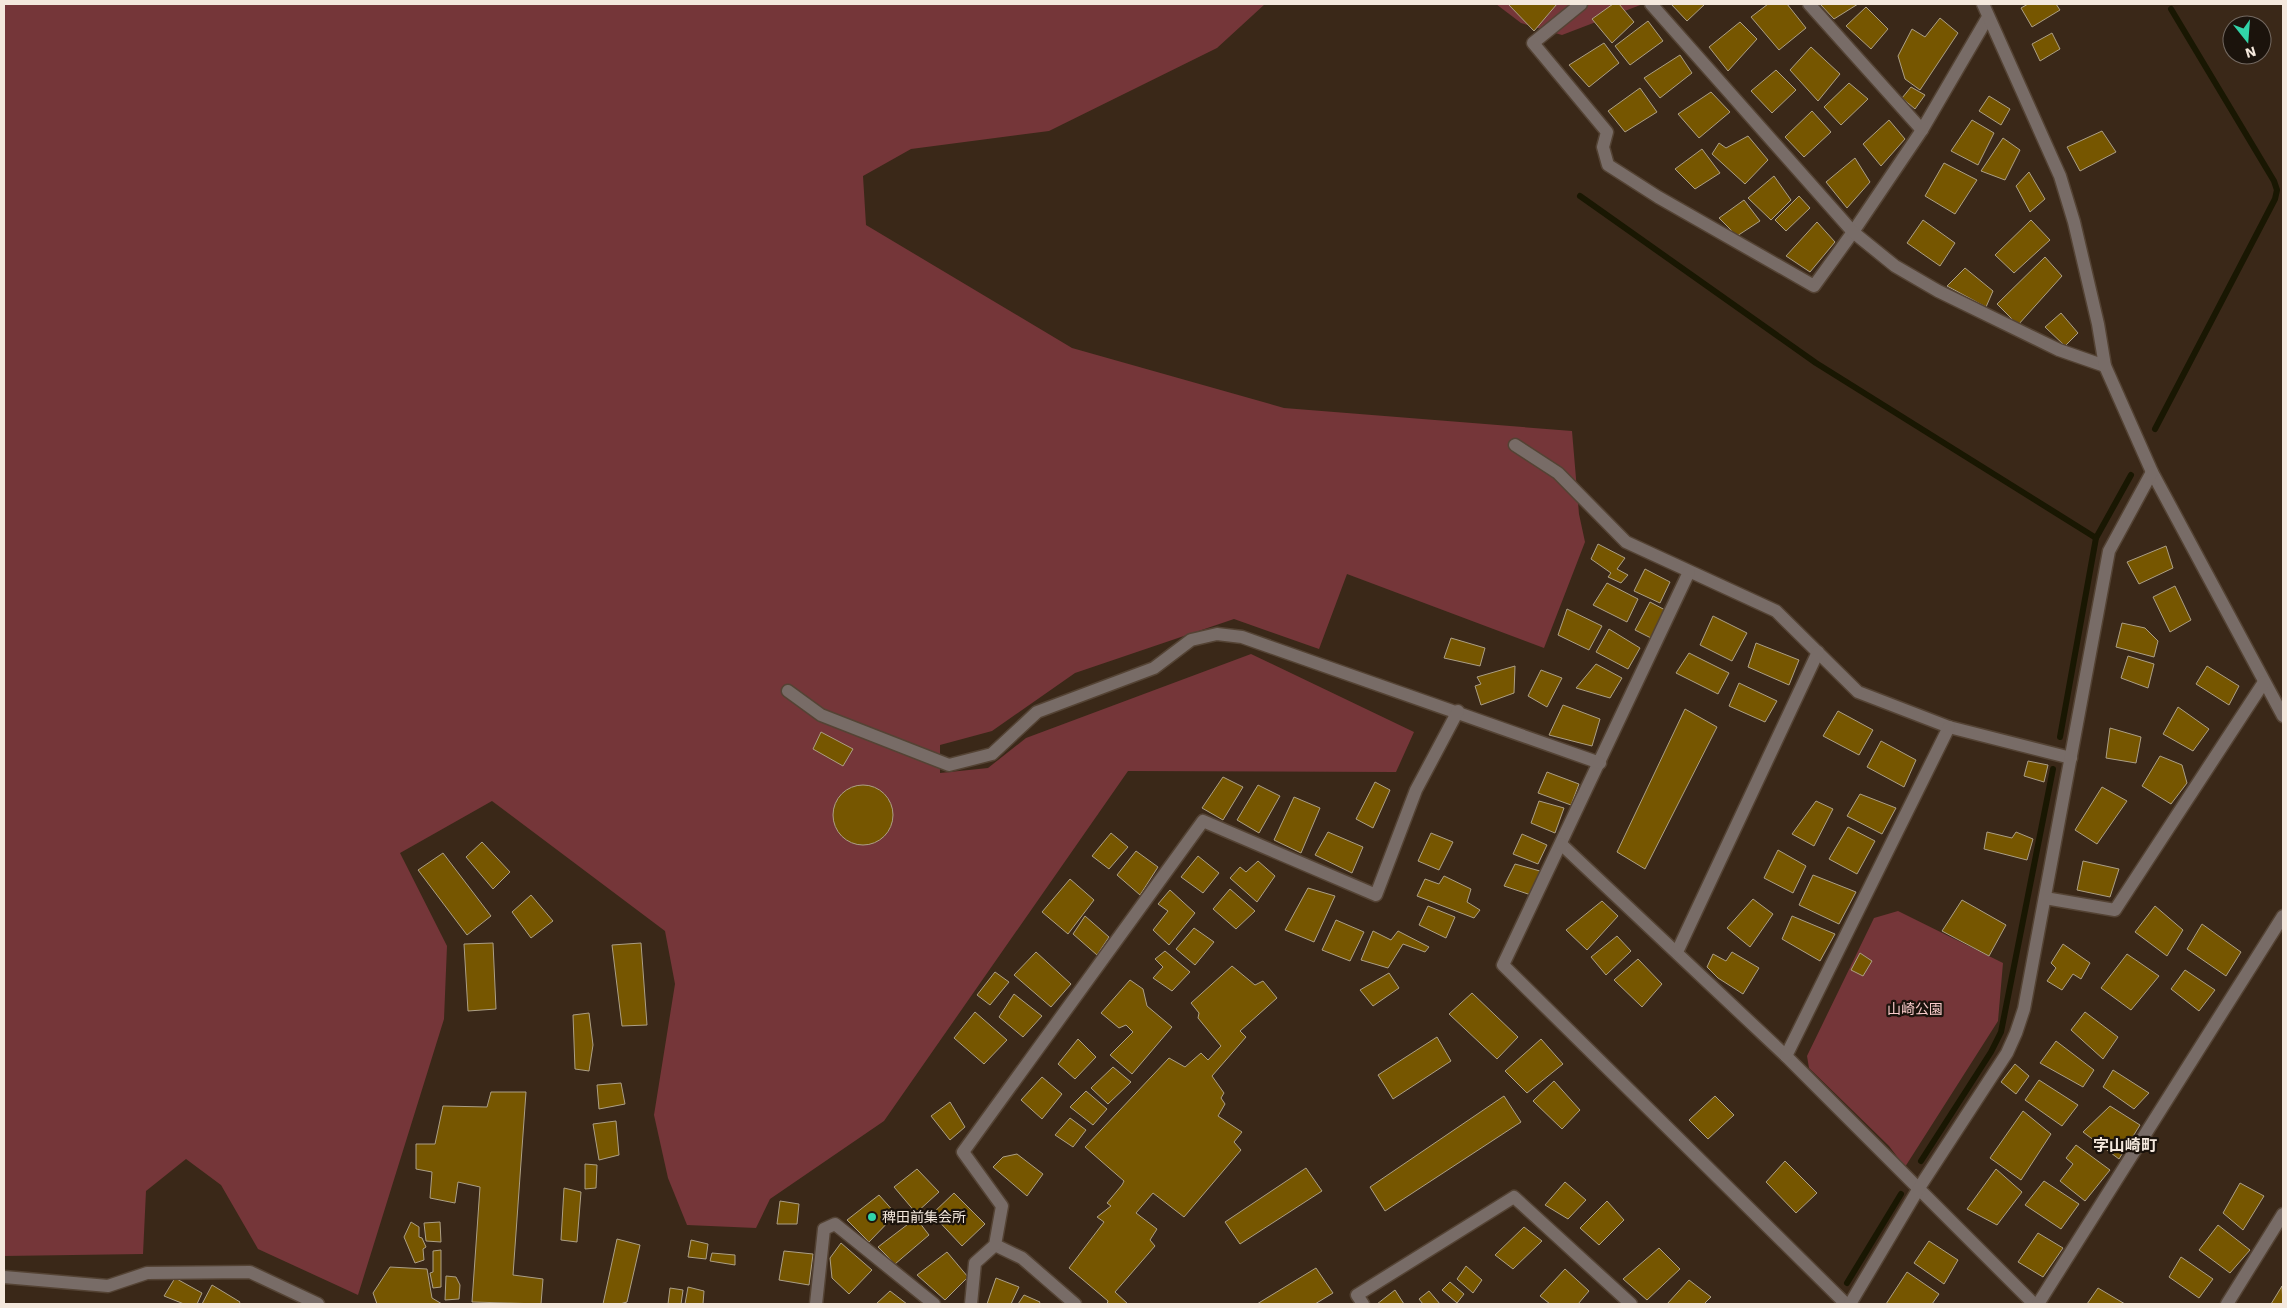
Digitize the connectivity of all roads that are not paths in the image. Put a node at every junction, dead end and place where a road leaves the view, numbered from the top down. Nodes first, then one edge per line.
1 (1581, 4) edge
2 (1651, 4) edge
3 (1809, 4) edge
4 (1983, 4) edge
5 (1988, 17) junction
6 (1922, 130) junction
7 (1853, 232) junction
8 (2105, 366) junction
9 (1515, 445) dead end
10 (2152, 472) junction
11 (1689, 572) junction
12 (1818, 652) junction
13 (2264, 682) junction
14 (788, 691) dead end
15 (1458, 711) junction
16 (2283, 716) edge
17 (1949, 727) junction
18 (2071, 758) junction
19 (1600, 762) junction
20 (1561, 844) junction
21 (2045, 898) junction
22 (2283, 916) edge
23 (1676, 952) junction
24 (1786, 1056) junction
25 (1919, 1188) junction
26 (2283, 1214) edge
27 (994, 1245) junction
28 (4, 1277) edge
29 (318, 1304) edge
30 (816, 1304) edge
31 (934, 1304) edge
32 (971, 1304) edge
33 (1075, 1304) edge
34 (1363, 1304) edge
35 (1631, 1304) edge
36 (1846, 1304) edge
37 (1850, 1304) edge
38 (2036, 1304) edge
39 (2227, 1304) edge

1 - 7 street
2 - 7 street
3 - 6 street
4 - 5 street
5 - 6 street
5 - 8 street
6 - 7 street
7 - 8 street
8 - 10 street
9 - 11 street
10 - 13 street
10 - 18 street
11 - 12 street
11 - 19 street
12 - 17 street
12 - 23 street
13 - 16 street
13 - 21 street
14 - 15 street
15 - 19 street
15 - 27 street
17 - 18 street
17 - 24 street
18 - 21 street
19 - 20 street
20 - 23 street
20 - 36 street
21 - 25 street
22 - 38 street
23 - 24 street
24 - 25 street
25 - 37 street
25 - 38 street
26 - 39 street
27 - 32 street
27 - 33 street
28 - 29 street
30 - 31 street
34 - 35 street

